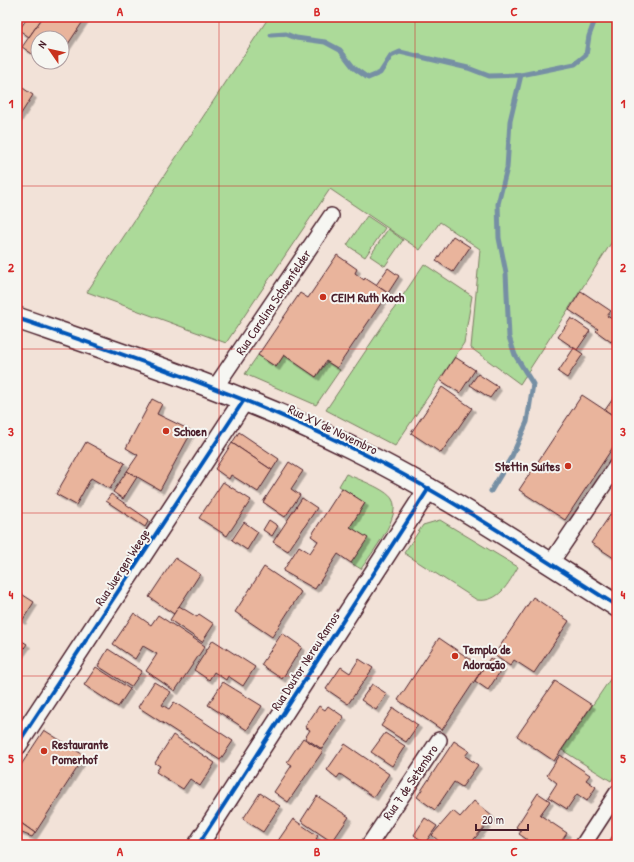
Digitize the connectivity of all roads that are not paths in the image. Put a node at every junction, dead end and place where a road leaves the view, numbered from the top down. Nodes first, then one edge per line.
1 (331, 216) dead end
2 (17, 318) edge
3 (214, 389) junction
4 (244, 400) junction
5 (617, 465) edge
6 (429, 488) junction
7 (550, 564) junction
8 (617, 606) edge
9 (439, 740) dead end
10 (17, 745) edge
11 (617, 792) edge
12 (198, 845) edge
13 (369, 845) edge
14 (583, 845) edge

1 - 3 street, Rua Carolina Schoenfelder
2 - 3 main road, Rua XV de Novembro
3 - 4 main road, Rua XV de Novembro
4 - 6 main road, Rua XV de Novembro
4 - 10 street, Rua Juergen Weege
5 - 7 street
6 - 7 main road, Rua XV de Novembro
6 - 12 street, Rua Doutor Nereu Ramos
7 - 8 main road, Rua XV de Novembro
9 - 13 street, Rua 7 de Setembro
11 - 14 street

